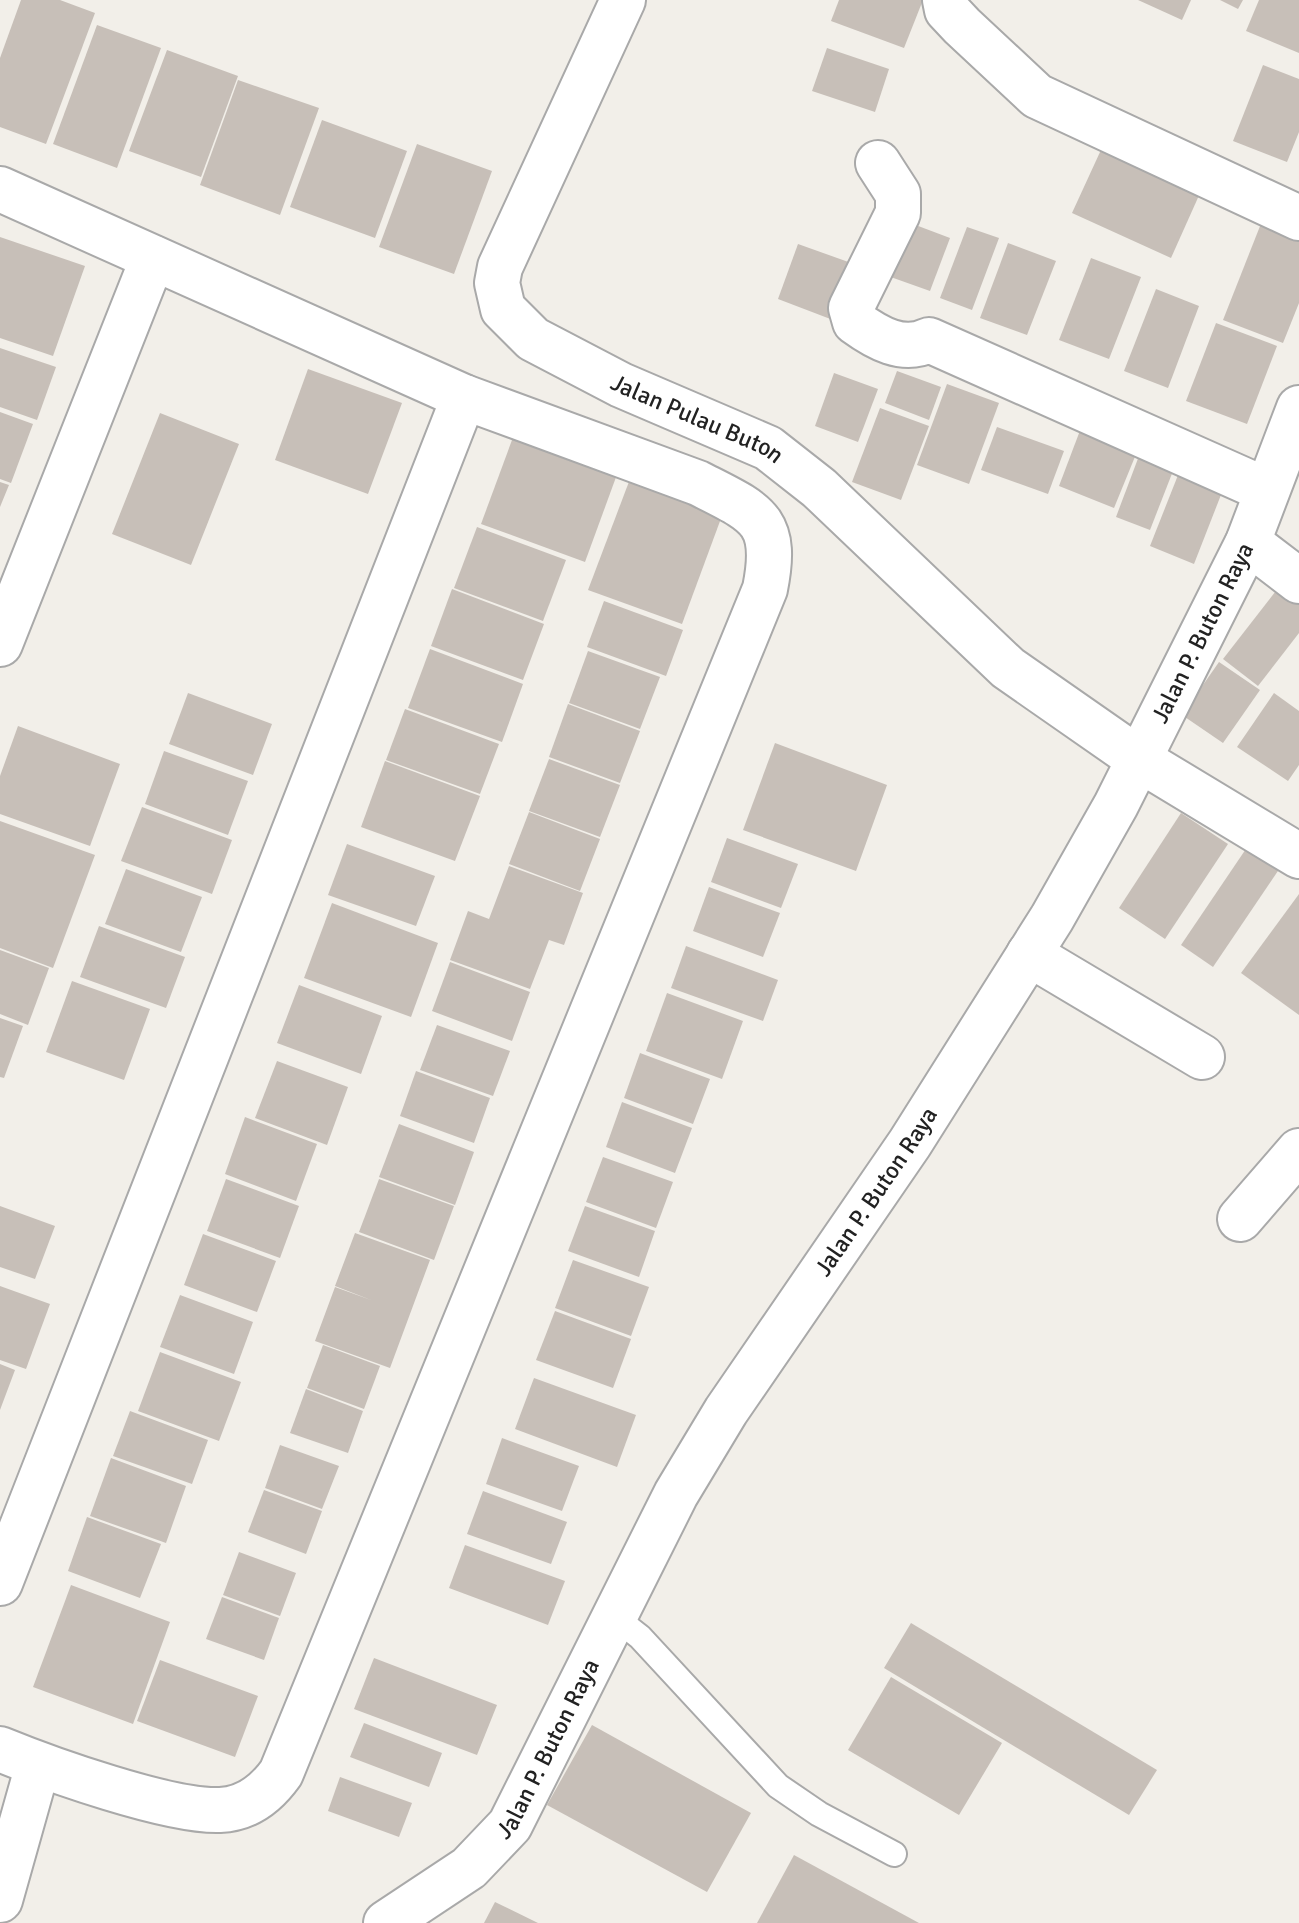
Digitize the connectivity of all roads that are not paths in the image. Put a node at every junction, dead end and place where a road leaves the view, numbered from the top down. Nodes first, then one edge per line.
1 (623, 0) edge
2 (945, 0) edge
3 (878, 163) dead end
4 (0, 189) edge
5 (1299, 218) edge
6 (153, 258) junction
7 (464, 397) junction
8 (1299, 408) edge
9 (1266, 490) junction
10 (1248, 542) junction
11 (1299, 581) edge
12 (0, 644) edge
13 (1140, 760) junction
14 (1299, 856) edge
15 (1029, 954) junction
16 (1202, 1057) dead end
17 (1299, 1151) edge
18 (1240, 1219) dead end
19 (0, 1583) edge
20 (612, 1615) junction
21 (19, 1757) edge
22 (894, 1854) dead end
23 (0, 1900) edge
24 (386, 1923) edge

1 - 13 street, Jalan Pulau Buton
2 - 5 street
3 - 9 street
4 - 6 street
6 - 7 street
6 - 12 street
7 - 19 street
7 - 21 street
8 - 9 street, Jalan P. Buton Raya
9 - 10 street, Jalan P. Buton Raya
10 - 11 street
10 - 13 street, Jalan P. Buton Raya
13 - 14 street, Jalan Pulau Buton
13 - 15 street, Jalan P. Buton Raya
15 - 16 street
15 - 20 street, Jalan P. Buton Raya
17 - 18 street
20 - 22 lane
20 - 24 street, Jalan P. Buton Raya
21 - 23 street

